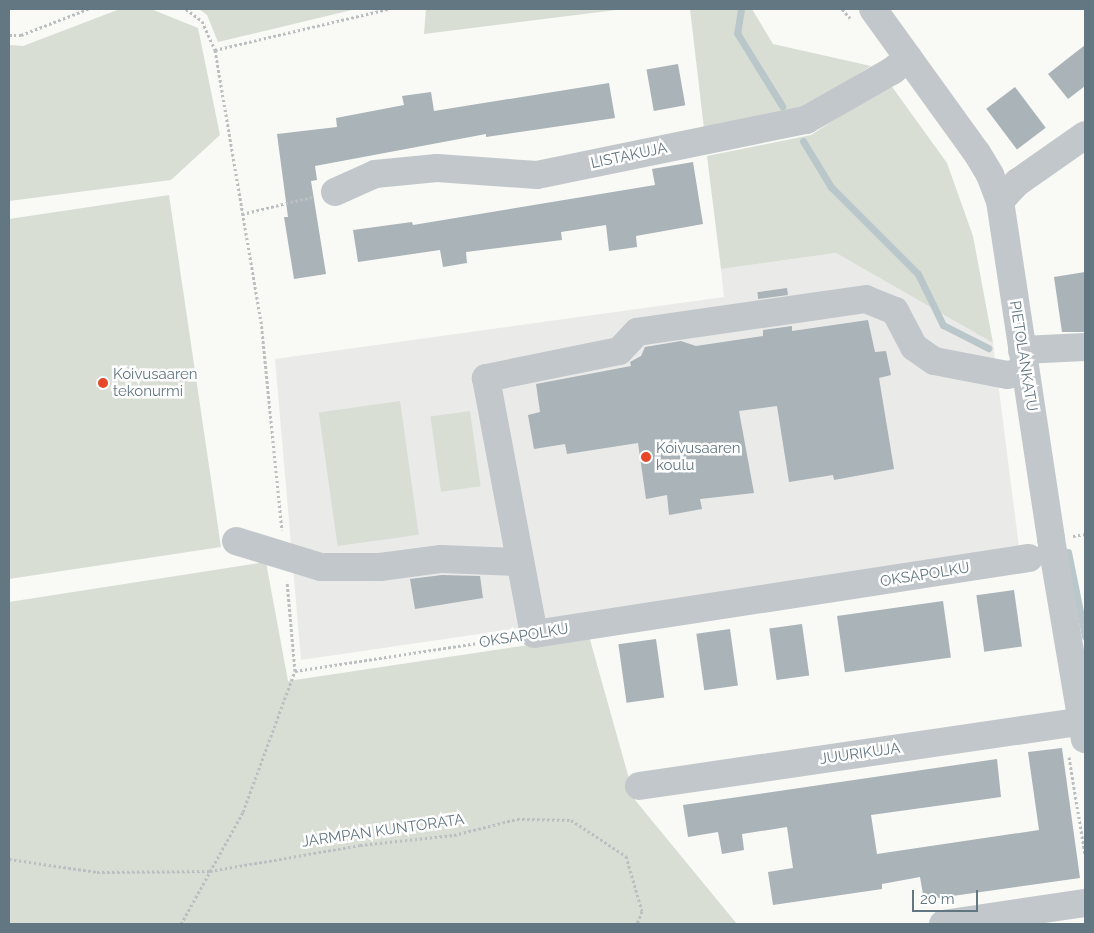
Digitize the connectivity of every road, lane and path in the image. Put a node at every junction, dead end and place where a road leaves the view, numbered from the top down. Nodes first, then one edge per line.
1 (88, 9) edge
2 (186, 9) edge
3 (389, 9) edge
4 (873, 9) edge
5 (9, 35) edge
6 (215, 50) junction
7 (908, 58) junction
8 (1085, 135) edge
9 (334, 192) joint
10 (1000, 201) junction
11 (242, 214) junction
12 (1085, 347) edge
13 (1024, 361) junction
14 (236, 541) dead end
15 (284, 556) junction
16 (1028, 558) dead end
17 (519, 562) junction
18 (534, 634) junction
19 (295, 671) junction
20 (1079, 727) edge
21 (638, 786) dead end
22 (1085, 855) edge
23 (9, 858) edge
24 (210, 872) junction
25 (1085, 903) edge
26 (181, 924) edge
27 (637, 924) edge
28 (943, 924) edge

1 - 5 path
2 - 6 path
3 - 6 path
4 - 7 street, PIETOLANKATU
6 - 11 path
7 - 9 street, LISTAKUJA
7 - 10 street, PIETOLANKATU
8 - 10 street
9 - 11 path
10 - 13 street, PIETOLANKATU
11 - 15 path
12 - 13 street
13 - 17 street
13 - 20 street, PIETOLANKATU
14 - 15 street
15 - 17 street
15 - 19 path
16 - 18 street, OKSAPOLKU
17 - 18 street
18 - 19 path, OKSAPOLKU
19 - 24 path
20 - 21 street, JUURIKUJA
20 - 22 path
23 - 24 path, JARMPAN KUNTORATA
24 - 26 path
24 - 27 path, JARMPAN KUNTORATA
25 - 28 street

